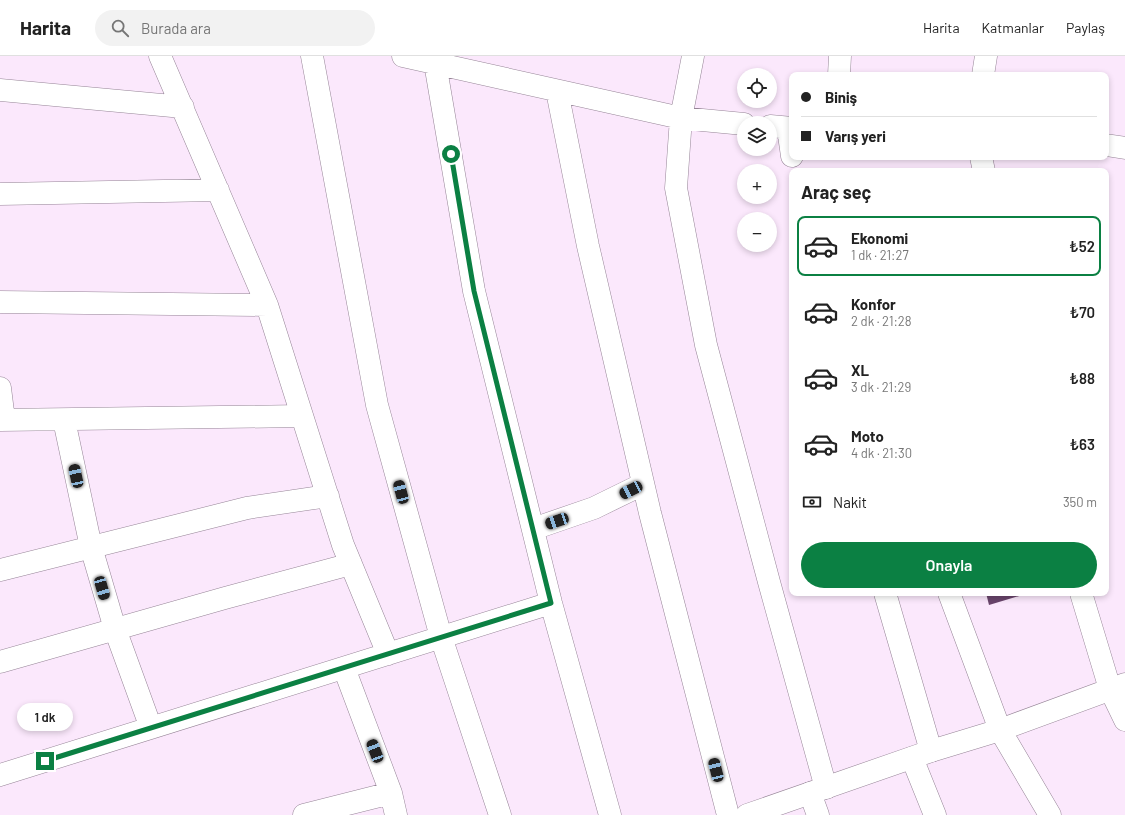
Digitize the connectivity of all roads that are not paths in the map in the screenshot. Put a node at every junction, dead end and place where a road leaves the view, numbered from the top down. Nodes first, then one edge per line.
1 (160, 56) edge
2 (312, 56) edge
3 (403, 56) edge
4 (693, 56) edge
5 (840, 56) edge
6 (986, 56) edge
7 (435, 63) junction
8 (839, 72) edge
9 (983, 72) edge
10 (0, 90) edge
11 (557, 91) junction
12 (182, 107) junction
13 (681, 118) junction
14 (737, 123) edge
15 (783, 128) edge
16 (1109, 145) edge
17 (789, 147) edge
18 (1125, 148) edge
19 (218, 190) junction
20 (0, 194) edge
21 (0, 302) edge
22 (267, 304) junction
23 (0, 388) edge
24 (302, 416) junction
25 (2, 420) edge
26 (64, 420) junction
27 (643, 484) junction
28 (328, 496) junction
29 (533, 529) junction
30 (90, 547) junction
31 (351, 564) junction
32 (0, 570) edge
33 (886, 596) edge
34 (950, 596) edge
35 (1082, 596) edge
36 (551, 603) junction
37 (114, 629) junction
38 (441, 637) junction
39 (388, 654) junction
40 (0, 662) edge
41 (344, 668) junction
42 (1118, 687) edge
43 (1125, 720) edge
44 (152, 728) junction
45 (1000, 730) junction
46 (922, 755) junction
47 (0, 775) edge
48 (818, 791) junction
49 (391, 793) junction
50 (304, 815) edge
51 (396, 815) edge
52 (500, 815) edge
53 (610, 815) edge
54 (728, 815) edge
55 (747, 815) edge
56 (818, 815) edge
57 (935, 815) edge
58 (1050, 815) edge

1 - 12 street
2 - 38 street
3 - 7 street
4 - 13 street
5 - 8 street
6 - 9 street
7 - 11 street
7 - 29 street
10 - 12 street
11 - 13 street
11 - 27 street
12 - 19 street
13 - 14 street
13 - 48 street
15 - 17 street
16 - 18 street
19 - 20 street
19 - 22 street
21 - 22 street
22 - 24 street
23 - 25 street
24 - 26 street
24 - 28 street
25 - 26 street
26 - 30 street
27 - 29 street
27 - 54 street
28 - 30 street
28 - 31 street
29 - 36 street
30 - 32 street
30 - 37 street
31 - 37 street
31 - 39 street
33 - 46 street
34 - 45 street
35 - 42 street
36 - 38 street
36 - 53 street
37 - 40 street
37 - 44 street
38 - 39 street
38 - 52 street
39 - 41 street
41 - 44 street
41 - 49 street
42 - 43 street
42 - 45 street
44 - 47 street
45 - 46 street
45 - 58 street
46 - 48 street
46 - 57 street
48 - 55 street
48 - 56 street
49 - 50 street
49 - 51 street

